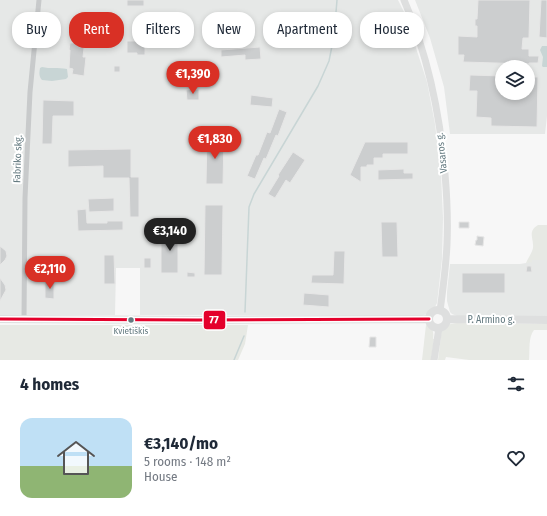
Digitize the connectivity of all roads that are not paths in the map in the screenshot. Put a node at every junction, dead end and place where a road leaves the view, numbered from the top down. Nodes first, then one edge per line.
1 (39, 0) edge
2 (404, 0) edge
3 (440, 311) junction
4 (0, 319) edge
5 (430, 319) junction
6 (447, 319) junction
7 (24, 320) junction
8 (547, 320) edge
9 (439, 328) junction
10 (434, 360) edge

1 - 7 street, Fabriko skg.
2 - 3 street, Vasaros g.
3 - 5 main road
3 - 6 main road
4 - 7 main road
5 - 7 main road
5 - 9 main road
6 - 8 main road, P. Armino g.
6 - 9 main road
9 - 10 street

